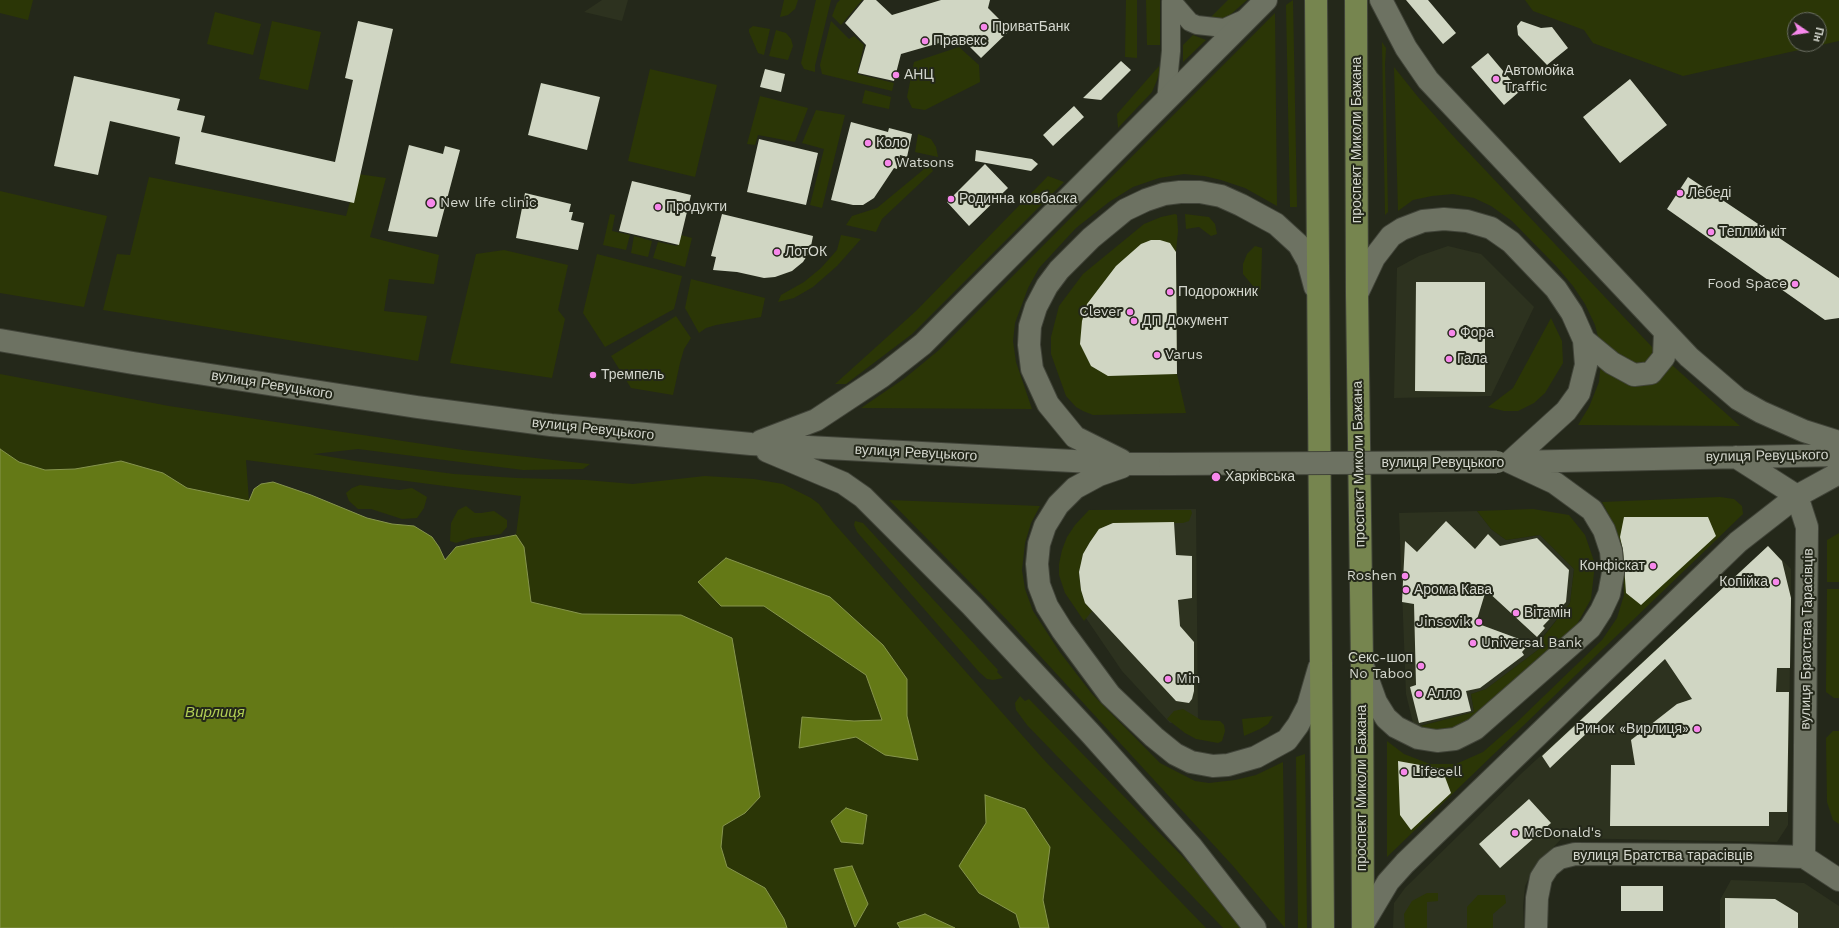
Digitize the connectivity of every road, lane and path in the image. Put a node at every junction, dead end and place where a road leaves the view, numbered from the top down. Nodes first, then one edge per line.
1 (1171, 0) edge
2 (1316, 0) edge
3 (1356, 0) edge
4 (1380, 0) edge
5 (1259, 8) edge
6 (1166, 101) junction
7 (1317, 293) junction
8 (1357, 294) junction
9 (1665, 332) junction
10 (0, 340) edge
11 (1584, 340) junction
12 (1839, 442) edge
13 (751, 444) junction
14 (1839, 455) edge
15 (1736, 456) junction
16 (1503, 462) junction
17 (1130, 464) junction
18 (1839, 473) edge
19 (1797, 496) junction
20 (1321, 661) junction
21 (1362, 663) junction
22 (1804, 857) junction
23 (1839, 880) edge
24 (1363, 926) edge
25 (1255, 928) edge
26 (1323, 928) edge
27 (1536, 928) edge

1 - 5 street
1 - 6 street
2 - 7 highway
3 - 8 highway, проспект Миколи Бажана
4 - 9 street
5 - 6 street
6 - 13 street
7 - 17 street
7 - 20 highway
8 - 11 street
8 - 21 highway, проспект Миколи Бажана
9 - 11 street
9 - 12 street
10 - 13 street, вулиця Ревуцького
11 - 16 street
13 - 17 street, вулиця Ревуцького
13 - 25 street
14 - 15 street, вулиця Ревуцького
15 - 16 street, вулиця Ревуцького
15 - 19 street
16 - 17 street, вулиця Ревуцького, bridge
16 - 21 street
17 - 20 street
18 - 19 street
19 - 22 street, вулиця Братства Тарасівців
19 - 24 street
20 - 26 highway
21 - 24 highway, проспект Миколи Бажана
22 - 23 street
22 - 27 street, вулиця Братства тарасівців

